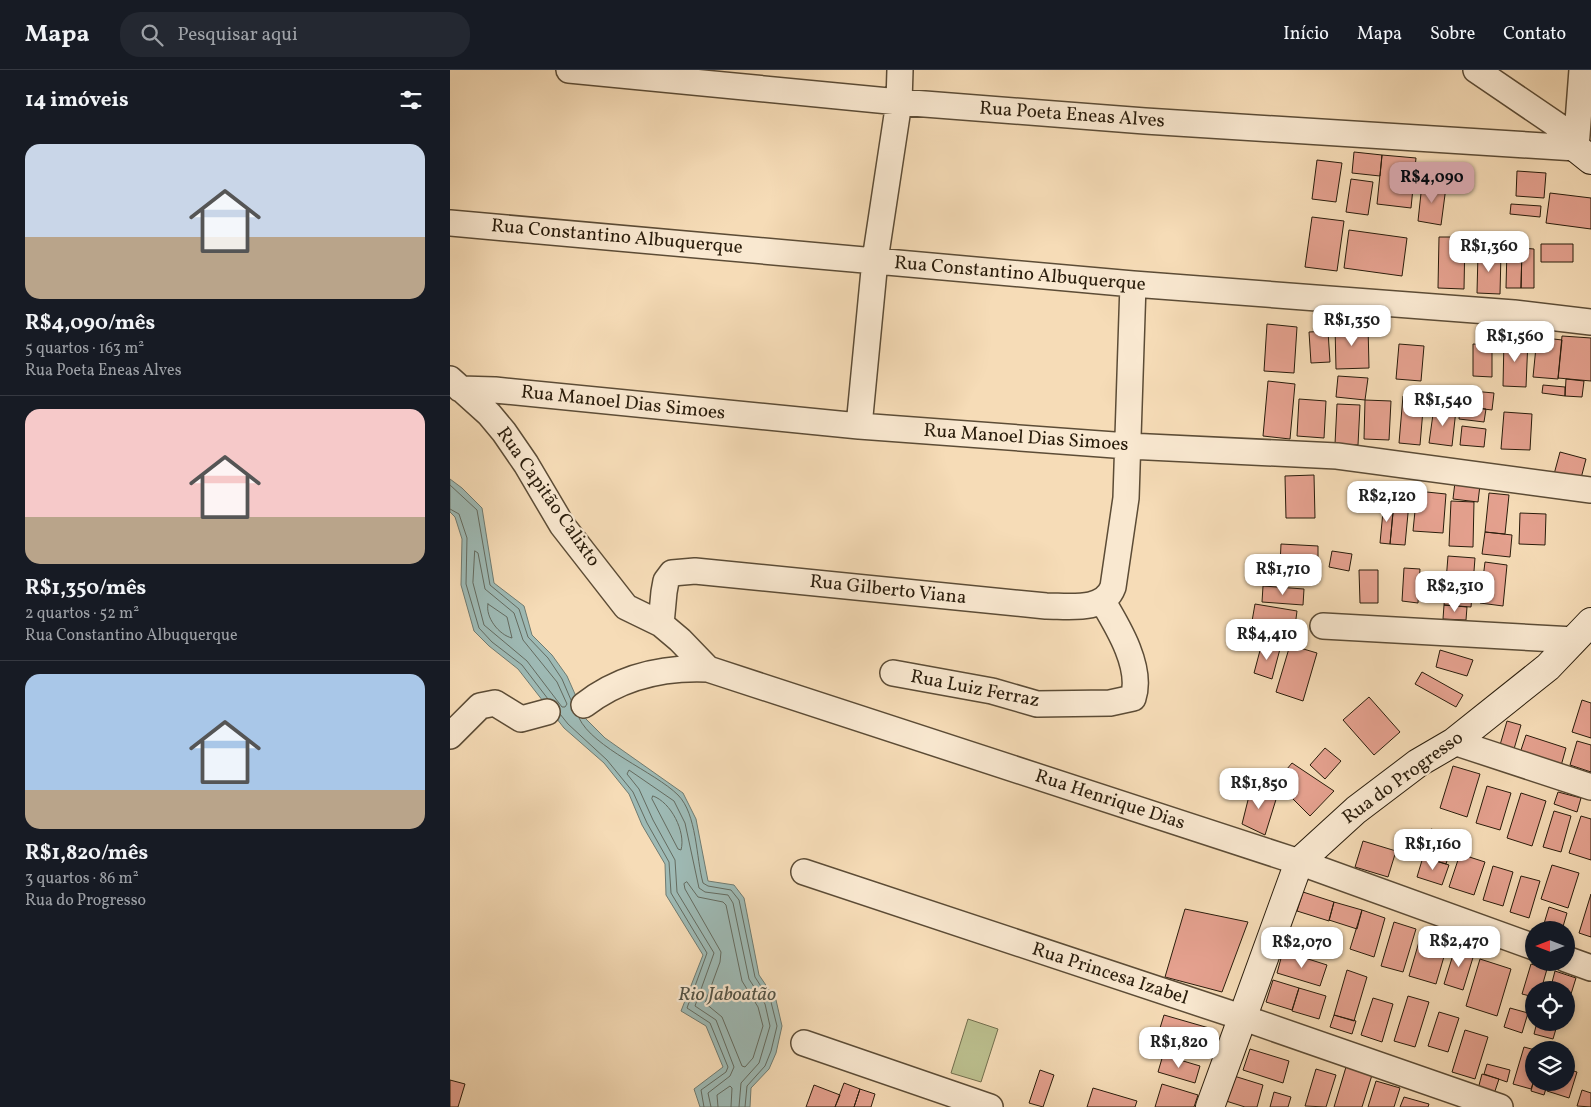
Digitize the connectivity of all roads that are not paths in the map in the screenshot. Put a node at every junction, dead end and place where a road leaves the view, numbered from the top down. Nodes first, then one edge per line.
1 (570, 70) edge
2 (900, 70) edge
3 (1476, 70) edge
4 (1582, 70) edge
5 (1586, 70) edge
6 (1591, 73) edge
7 (899, 102) junction
8 (1581, 149) edge
9 (450, 222) edge
10 (875, 260) junction
11 (1133, 284) junction
12 (1591, 322) edge
13 (455, 384) edge
14 (859, 426) junction
15 (1128, 446) junction
16 (1591, 490) edge
17 (1103, 602) junction
18 (662, 624) junction
19 (1322, 626) dead end
20 (1582, 631) edge
21 (691, 651) joint
22 (708, 669) junction
23 (893, 673) dead end
24 (584, 704) dead end
25 (547, 712) dead end
26 (450, 736) edge
27 (1454, 742) junction
28 (1591, 787) edge
29 (1299, 862) junction
30 (804, 872) dead end
31 (1525, 945) edge
32 (1575, 962) edge
33 (1591, 968) edge
34 (1242, 1017) junction
35 (804, 1043) dead end
36 (990, 1107) edge
37 (1210, 1107) edge
38 (1500, 1107) edge

1 - 7 street, Rua Poeta Eneas Alves
2 - 7 street
3 - 8 street
4 - 8 street
5 - 6 street
7 - 8 street, Rua Poeta Eneas Alves
7 - 10 street
9 - 10 street, Rua Constantino Albuquerque
10 - 11 street, Rua Constantino Albuquerque
10 - 14 street
11 - 12 street, Rua Constantino Albuquerque
11 - 15 street
13 - 14 street, Rua Manoel Dias Simoes
13 - 18 street, Rua Capitão Calixto
14 - 15 street, Rua Manoel Dias Simoes
15 - 16 street, Rua Manoel Dias Simoes
15 - 17 street
17 - 18 street, Rua Gilberto Viana
17 - 23 street, Rua Luiz Ferraz
18 - 21 street, Rua Capitão Calixto
19 - 20 street
20 - 27 street, Rua do Progresso
21 - 22 street, Rua Henrique Dias
22 - 24 street
22 - 29 street, Rua Henrique Dias
25 - 26 street
27 - 28 street
27 - 29 street, Rua do Progresso
29 - 31 street, Rua Henrique Dias
29 - 34 street, Rua do Progresso
30 - 34 street, Rua Princesa Izabel
32 - 33 street
34 - 37 street, Rua do Progresso
34 - 38 street, Rua Princesa Izabel
35 - 36 street

